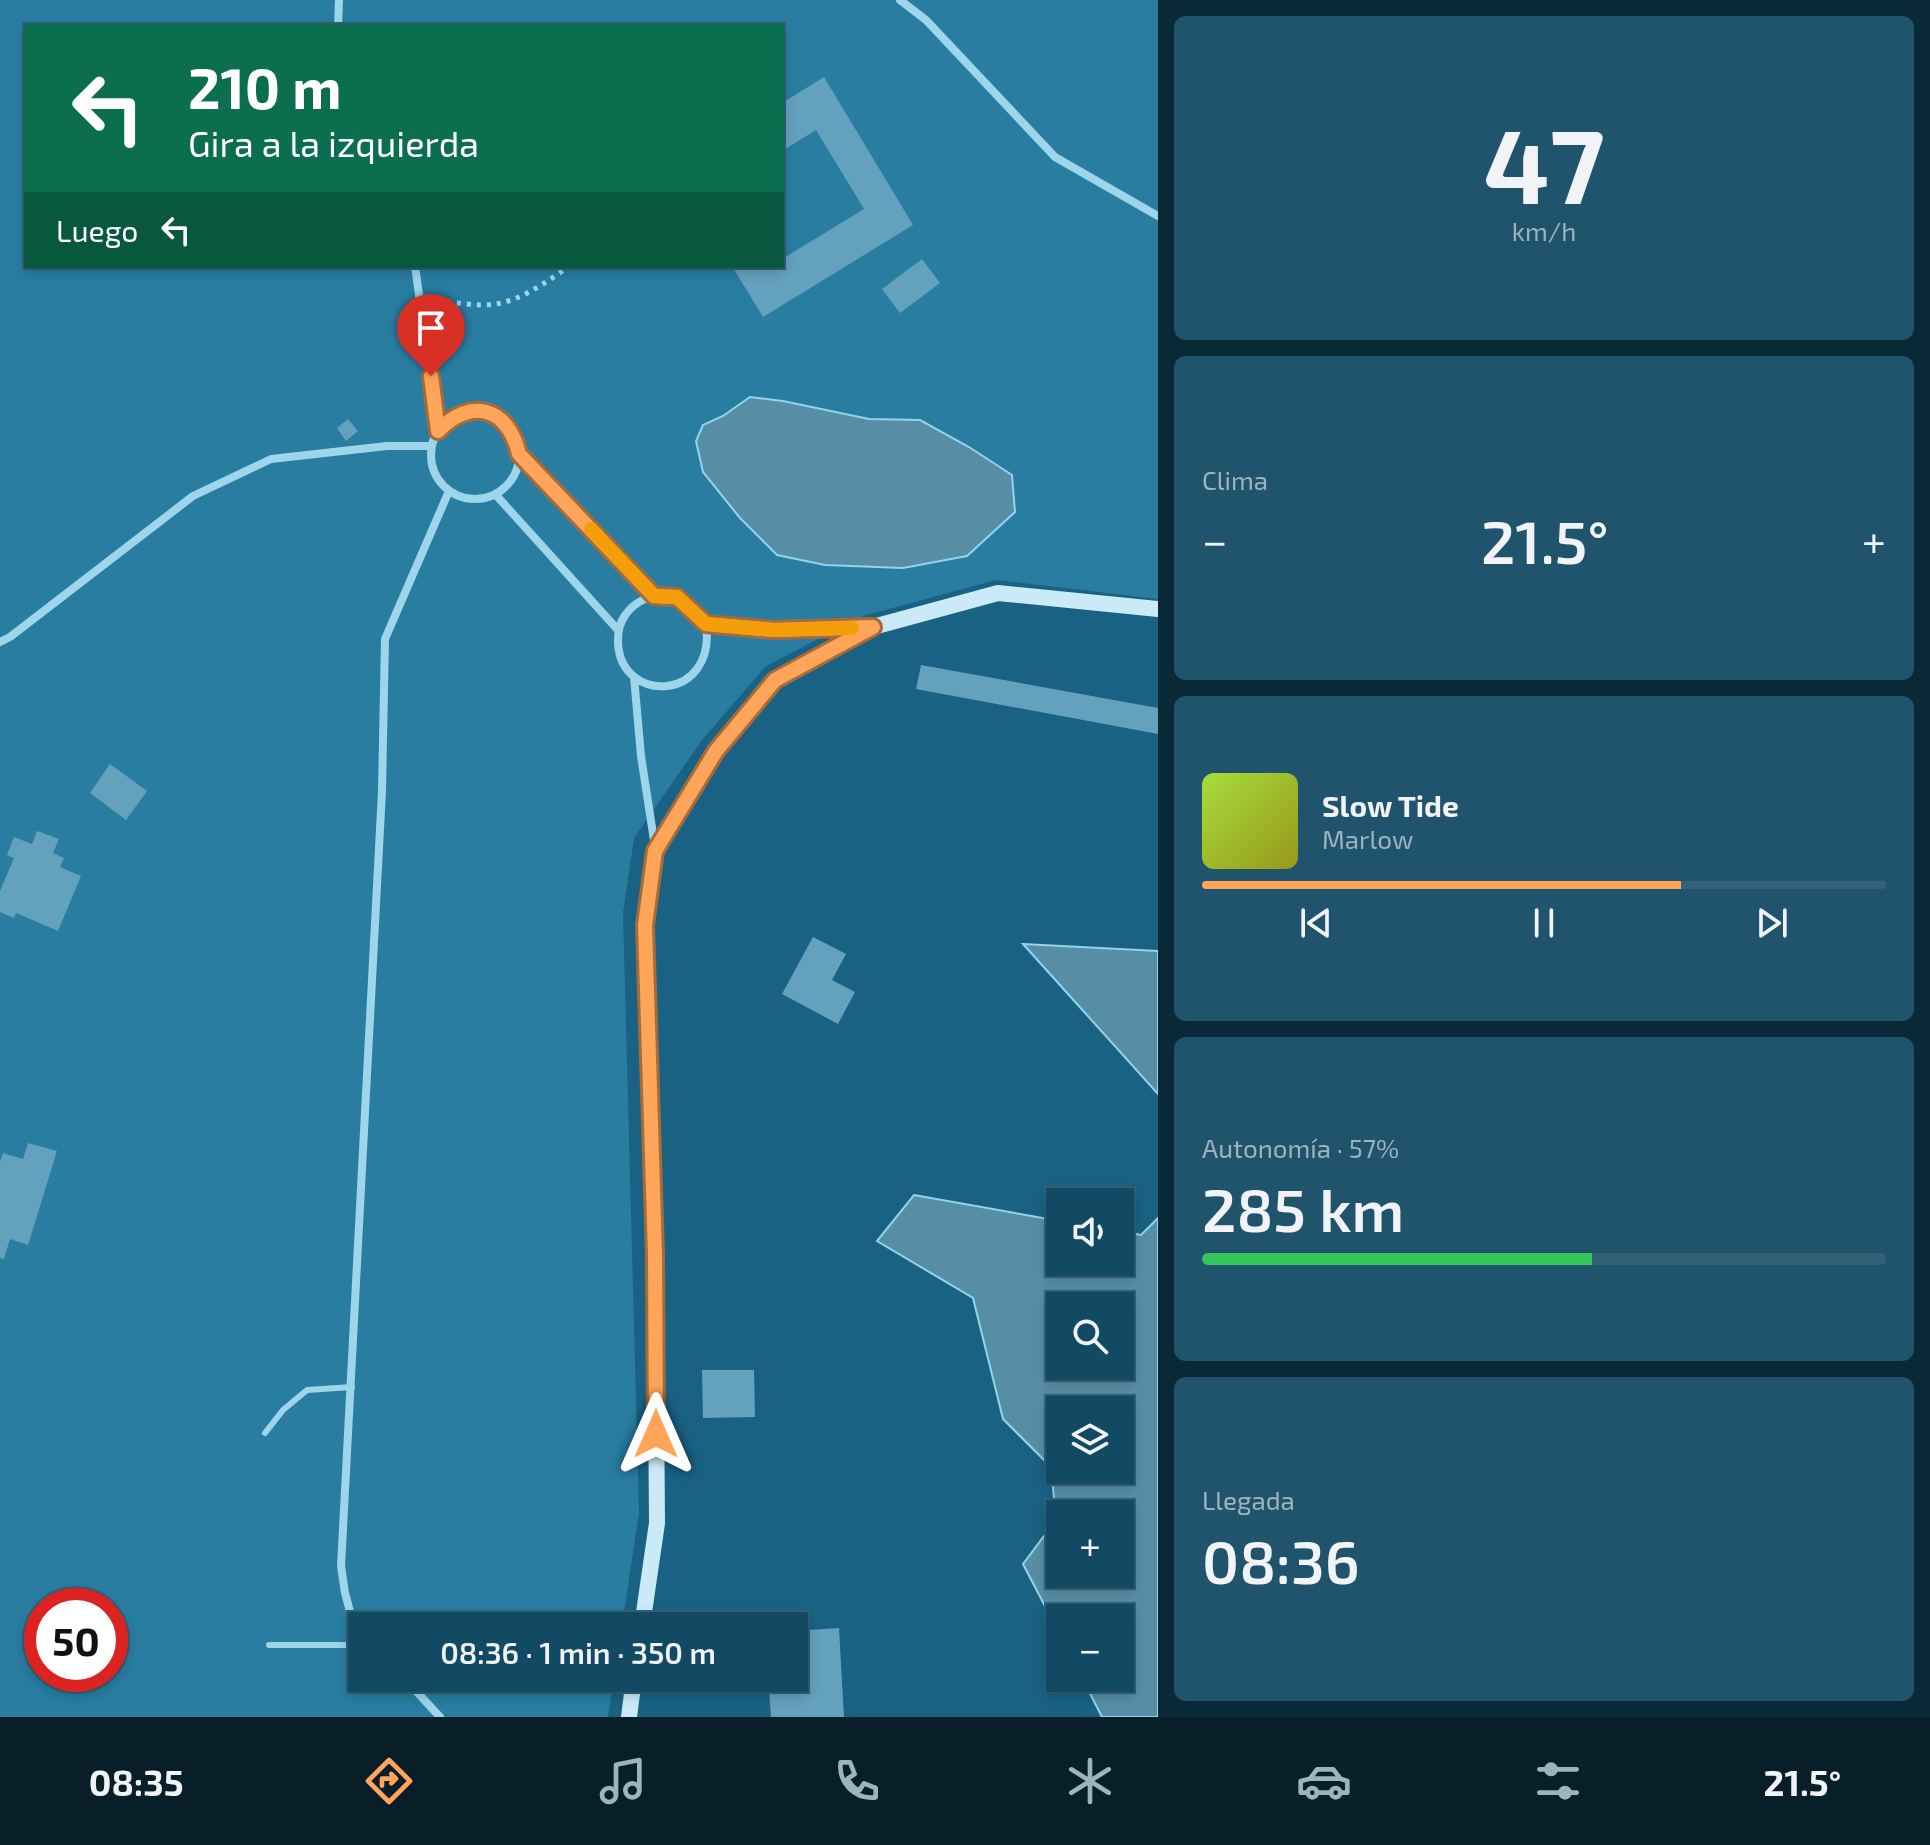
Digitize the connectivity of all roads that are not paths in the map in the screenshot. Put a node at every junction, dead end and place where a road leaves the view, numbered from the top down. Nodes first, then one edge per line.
1 (339, 0) edge
2 (900, 0) edge
3 (338, 24) edge
4 (1158, 216) edge
5 (415, 268) edge
6 (438, 431) junction
7 (431, 446) junction
8 (519, 454) junction
9 (449, 491) junction
10 (495, 494) junction
11 (654, 596) junction
12 (1158, 609) edge
13 (706, 624) junction
14 (873, 627) junction
15 (618, 630) junction
16 (0, 642) edge
17 (634, 677) junction
18 (655, 851) junction
19 (352, 1387) junction
20 (265, 1433) dead end
21 (350, 1612) edge
22 (644, 1612) edge
23 (269, 1645) dead end
24 (348, 1646) edge
25 (417, 1692) edge
26 (632, 1692) edge
27 (440, 1717) edge
28 (629, 1717) edge

1 - 3 street
2 - 4 street
5 - 6 street
6 - 7 street
6 - 8 street
7 - 9 street
7 - 16 street
8 - 10 street
8 - 11 street
9 - 10 street
9 - 19 street
10 - 15 street
11 - 13 street
11 - 15 street
12 - 14 main road
13 - 14 street
13 - 17 street
14 - 18 main road
15 - 17 street
17 - 18 street
18 - 22 main road
19 - 20 lane
19 - 21 street
23 - 24 lane
25 - 27 street
26 - 28 main road

